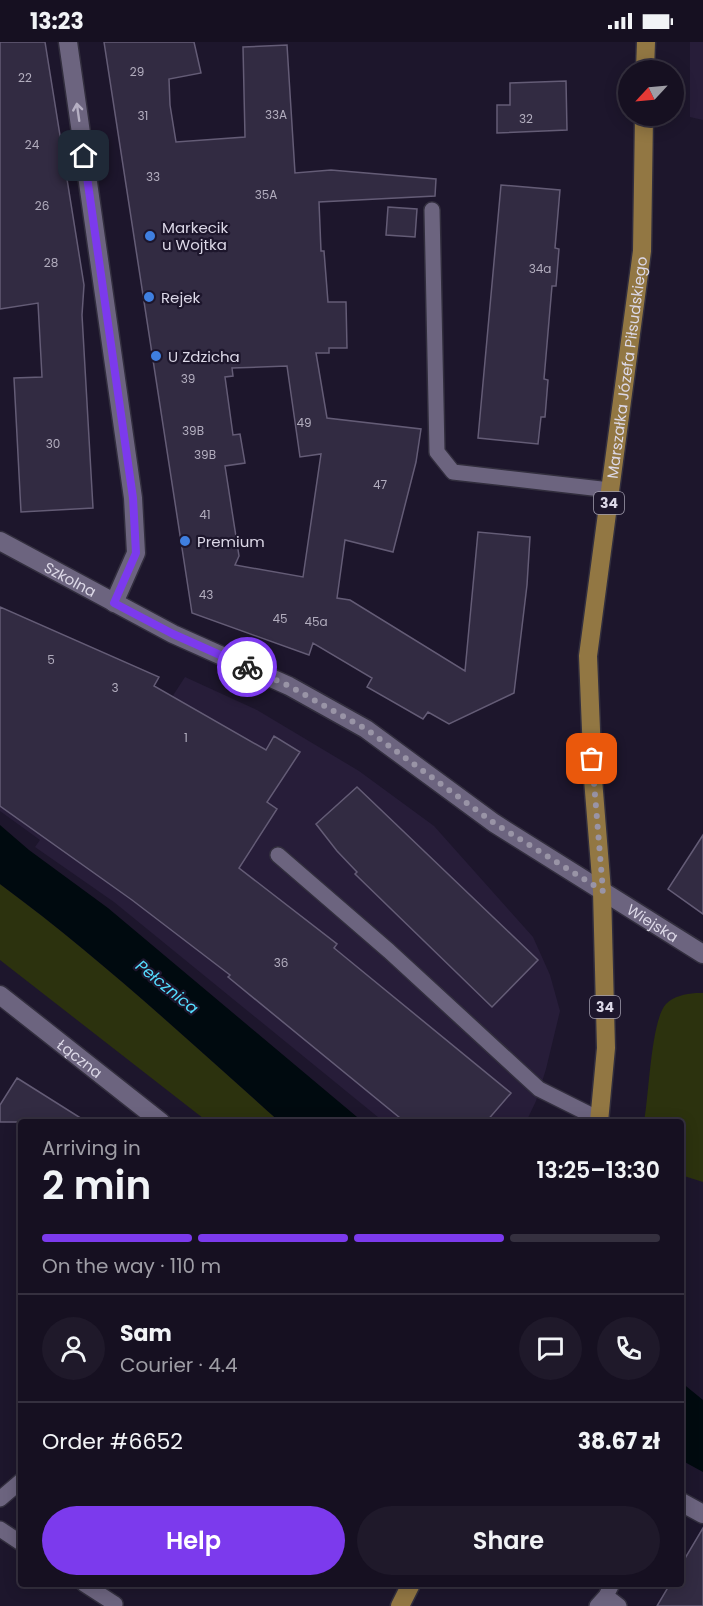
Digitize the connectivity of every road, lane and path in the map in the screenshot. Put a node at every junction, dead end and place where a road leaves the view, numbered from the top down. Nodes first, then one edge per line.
1 (68, 42) edge
2 (646, 42) edge
3 (645, 60) edge
4 (644, 126) edge
5 (432, 210) dead end
6 (610, 490) junction
7 (0, 541) edge
8 (114, 603) junction
9 (278, 855) dead end
10 (603, 891) junction
11 (703, 954) edge
12 (0, 995) edge
13 (157, 1119) edge
14 (595, 1119) edge
15 (599, 1119) edge
16 (18, 1484) edge
17 (0, 1499) edge
18 (684, 1504) edge
19 (703, 1514) edge
20 (0, 1529) edge
21 (18, 1541) edge
22 (89, 1587) edge
23 (410, 1587) edge
24 (605, 1595) edge
25 (115, 1604) dead end
26 (400, 1606) edge
27 (619, 1606) edge

8 -> 1 street
2 - 3 main road
4 - 6 main road, Marszałka Józefa Piłsudskiego / 34
5 - 6 lane
6 - 10 main road, Marszałka Józefa Piłsudskiego / 34
7 - 8 street, Szkolna
8 - 10 street, Szkolna
9 - 14 lane
10 - 11 street, Wiejska
10 - 15 main road, Marszałka Józefa Piłsudskiego / 34
12 - 13 street, Łączna
16 - 17 lane
18 - 19 street
20 - 21 lane
22 - 25 lane
23 - 26 main road
24 - 27 lane

